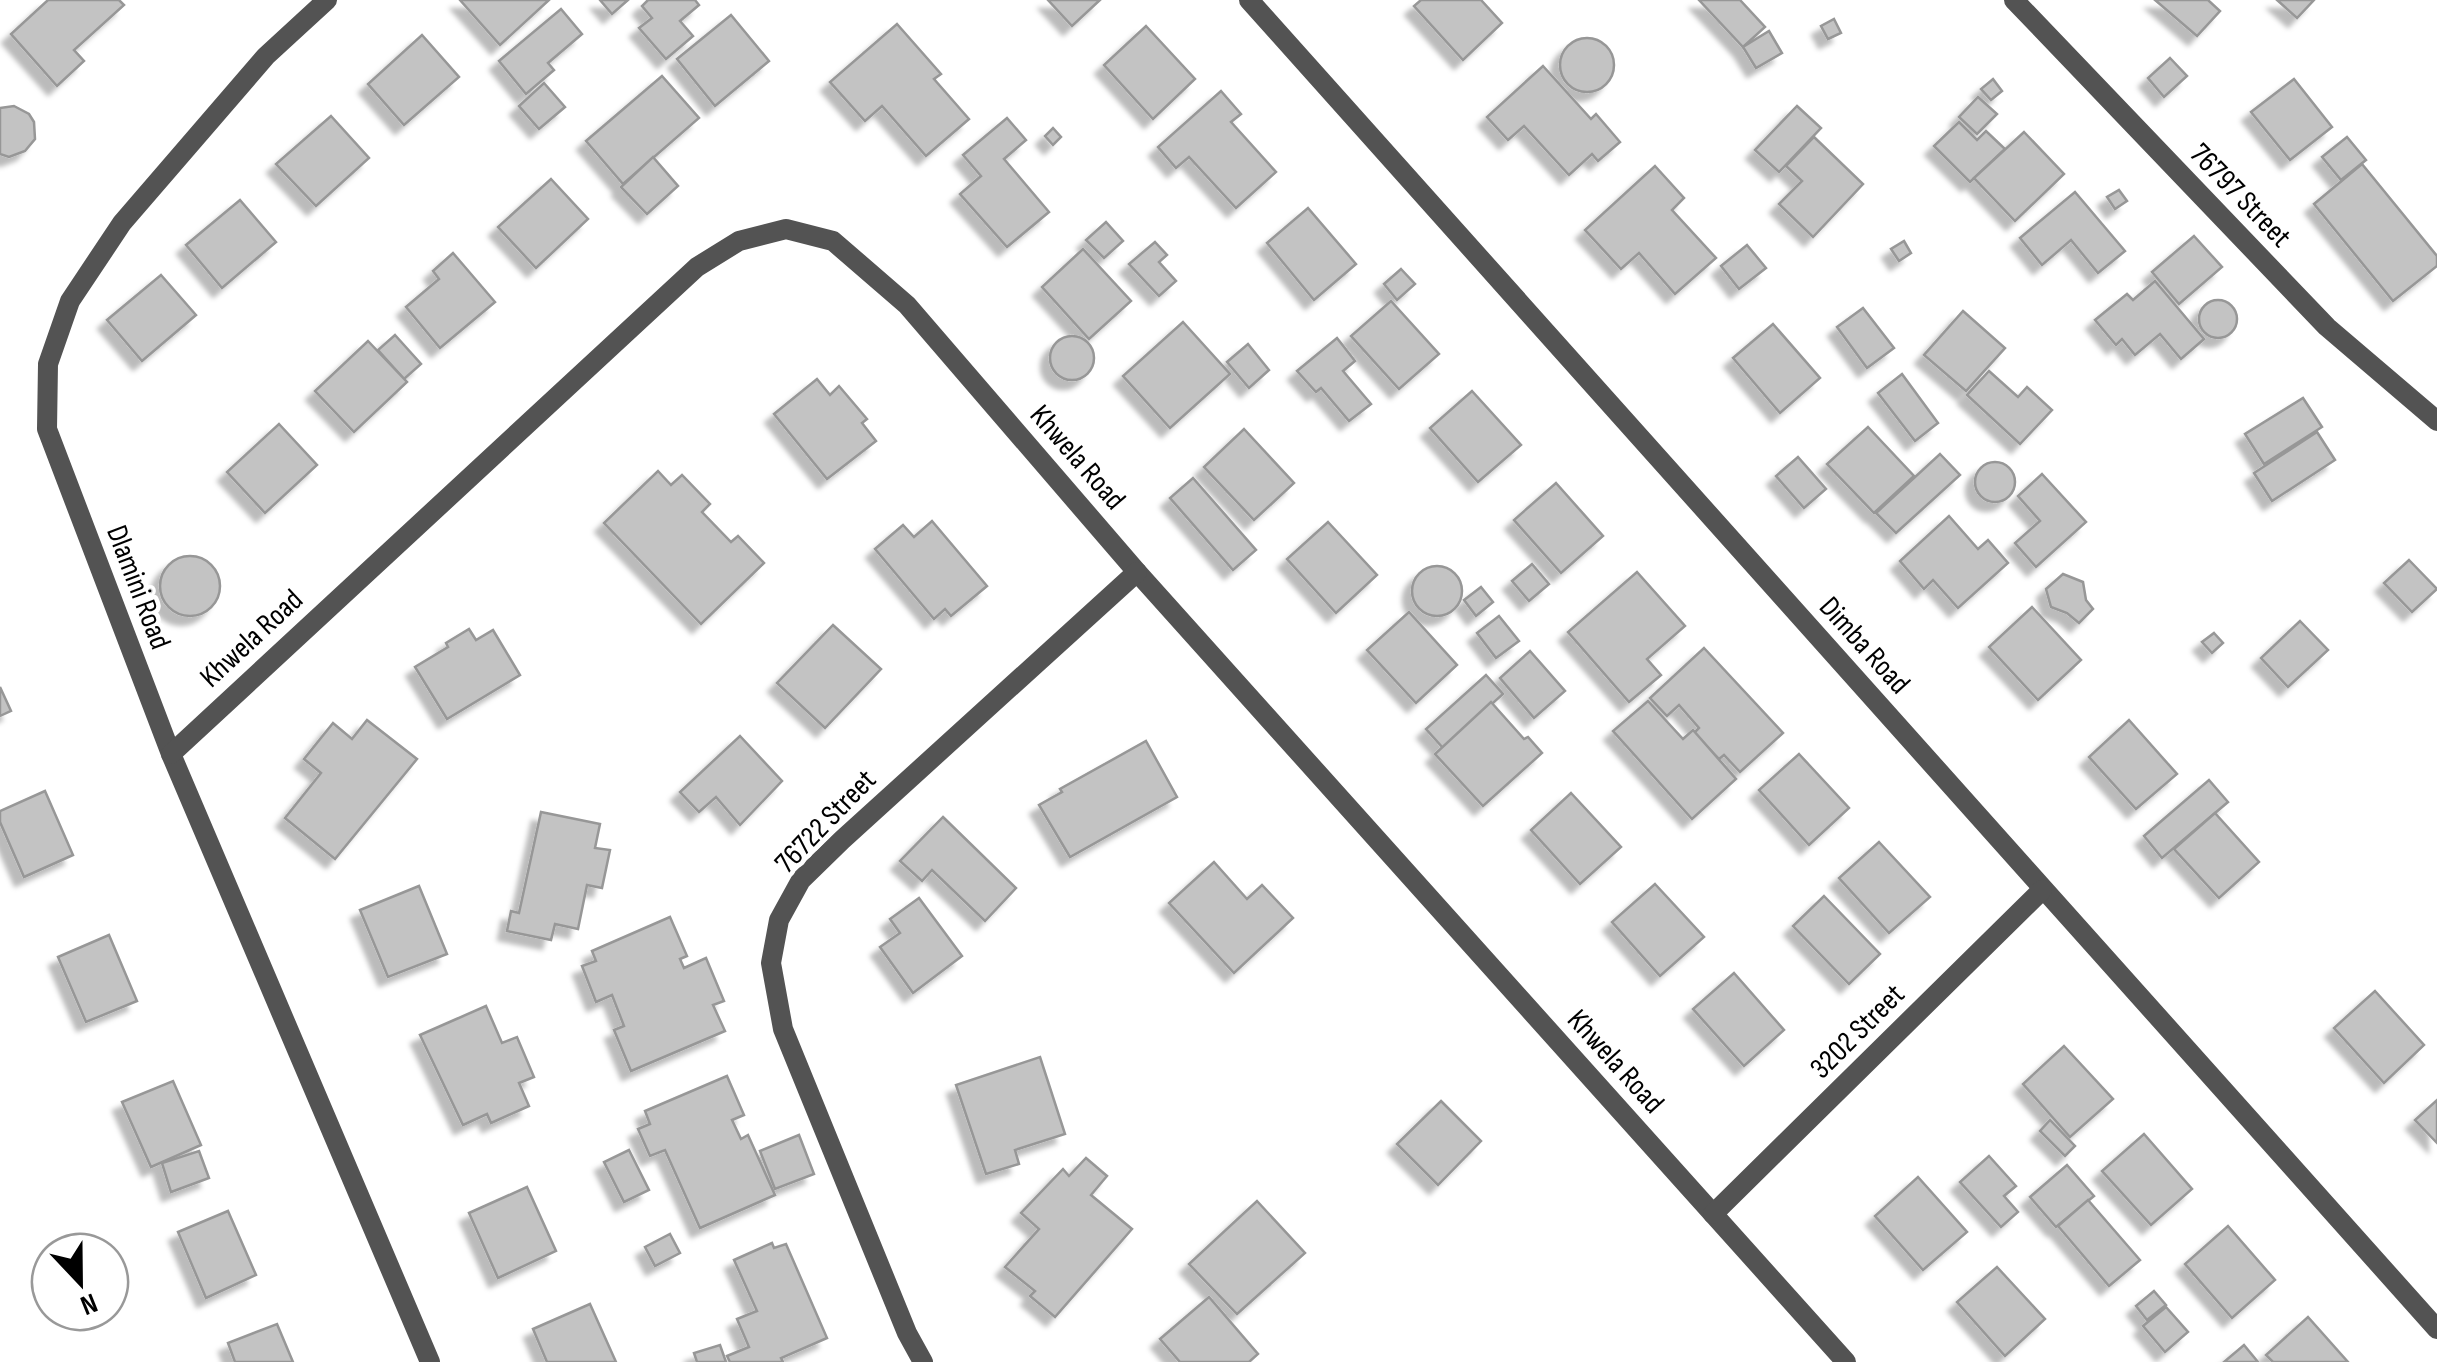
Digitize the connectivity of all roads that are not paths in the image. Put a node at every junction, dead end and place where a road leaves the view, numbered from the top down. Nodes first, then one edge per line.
1 (327, 0) edge
2 (1249, 0) edge
3 (2014, 0) edge
4 (2437, 421) edge
5 (1137, 572) junction
6 (171, 754) junction
7 (2042, 890) junction
8 (1713, 1214) junction
9 (2437, 1329) edge
10 (430, 1362) edge
11 (923, 1362) edge
12 (1846, 1362) edge

1 - 6 street, Dlamini Road
2 - 7 street, Dimba Road
3 - 4 street, 76797 Street
5 - 6 street, Khwela Road
5 - 8 street, Khwela Road
5 - 11 street, 76722 Street
6 - 10 street, Dlamini Road
7 - 8 street, 3202 Street
7 - 9 street, Dimba Road
8 - 12 street, Khwela Road

